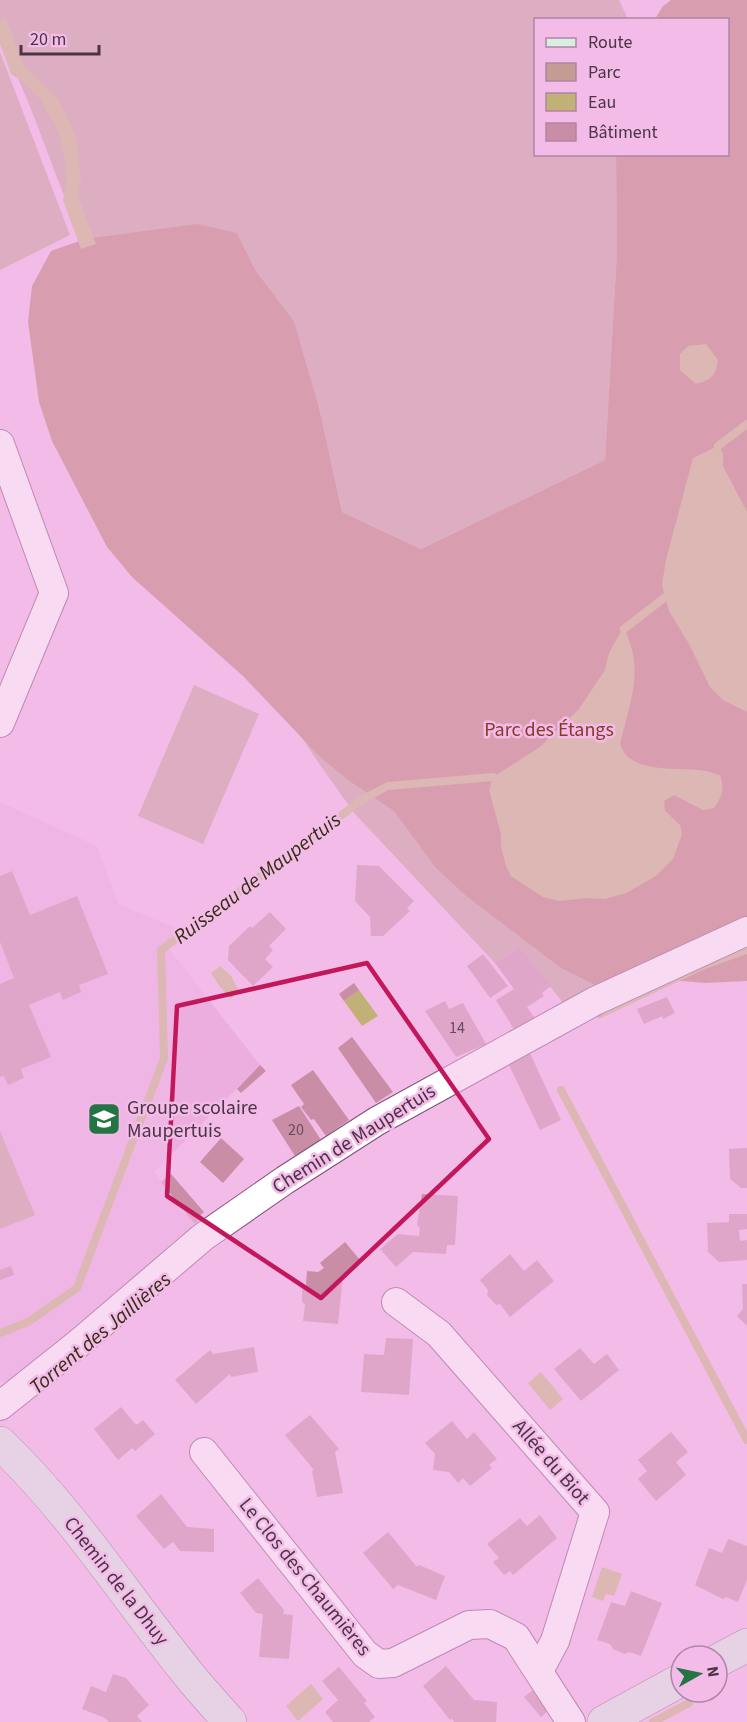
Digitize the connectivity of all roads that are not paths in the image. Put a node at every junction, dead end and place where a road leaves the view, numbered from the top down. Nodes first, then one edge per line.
1 (0, 444) edge
2 (0, 723) edge
3 (747, 932) edge
4 (396, 1302) dead end
5 (0, 1406) edge
6 (0, 1443) edge
7 (204, 1452) dead end
8 (747, 1645) edge
9 (729, 1655) edge
10 (539, 1671) junction
11 (669, 1687) edge
12 (230, 1722) edge
13 (571, 1722) edge
14 (604, 1722) edge

1 - 2 street
3 - 5 street, Chemin de Maupertuis
4 - 10 street, Allée du Biot
6 - 12 street, Chemin de la Dhuy
7 - 10 street, Le Clos des Chaumières
8 - 9 street
10 - 13 street
11 - 14 street

